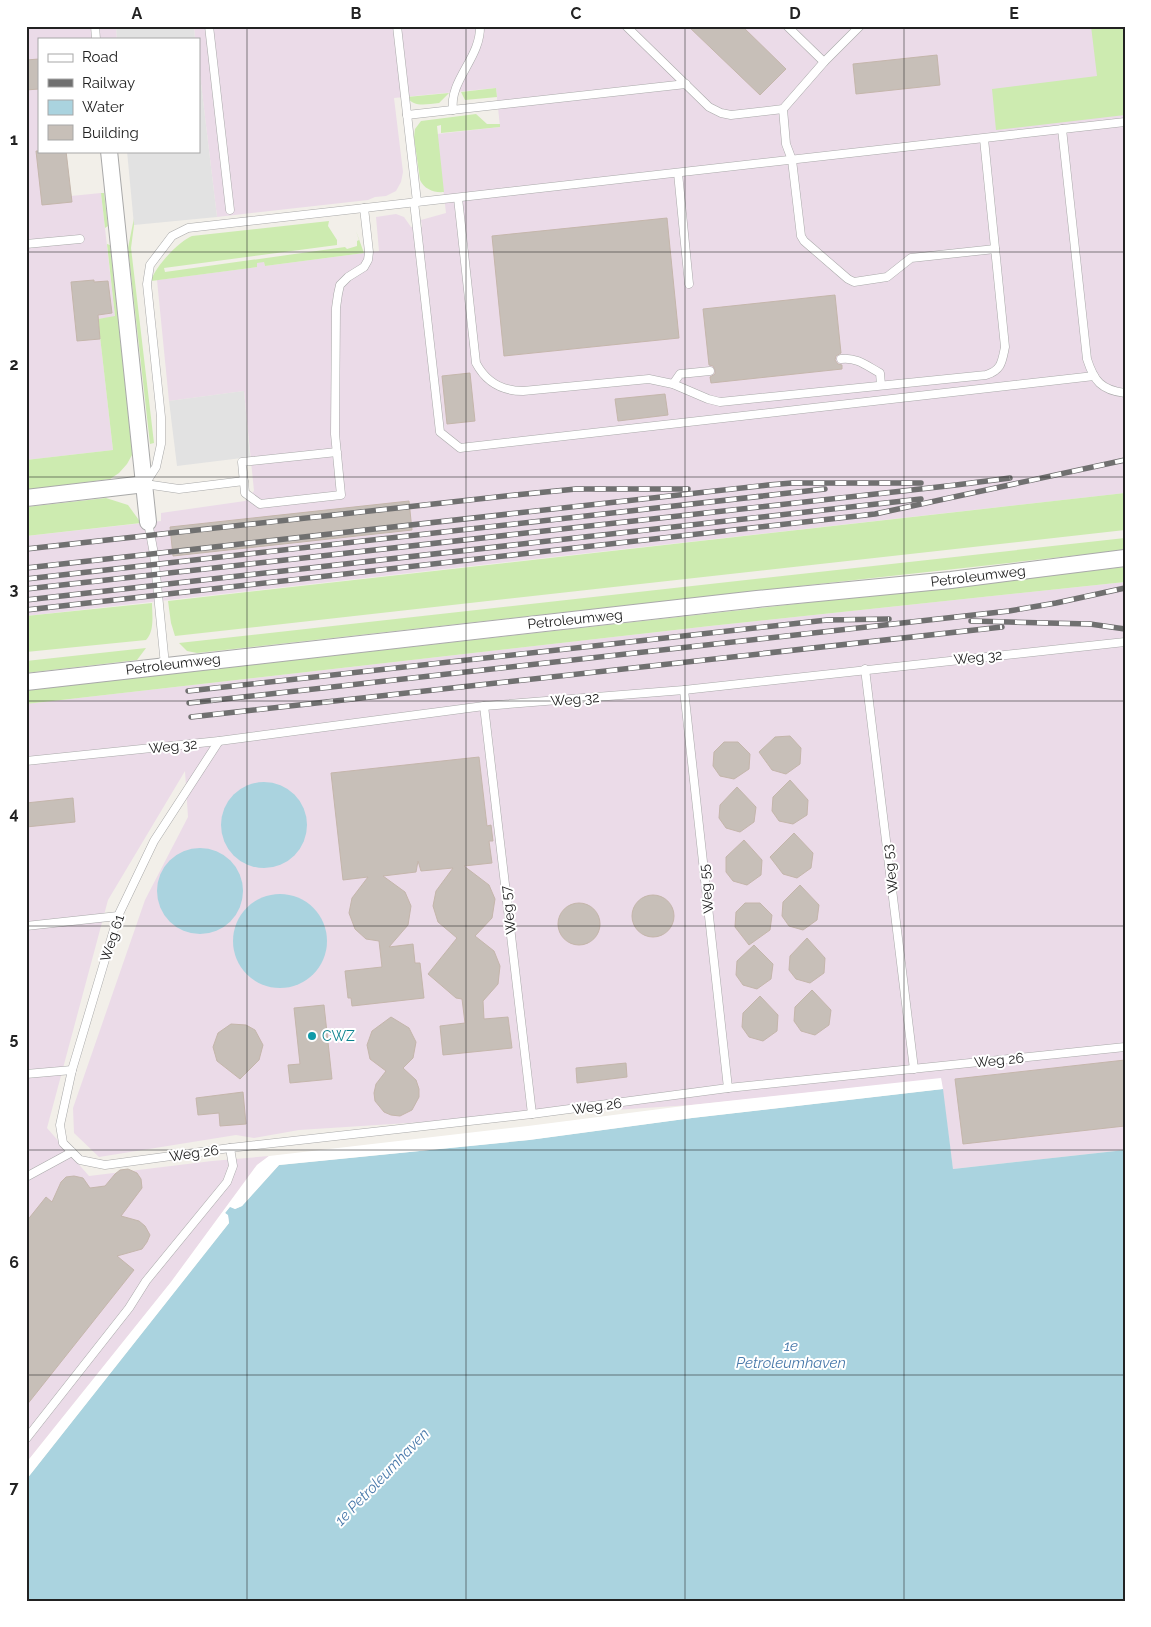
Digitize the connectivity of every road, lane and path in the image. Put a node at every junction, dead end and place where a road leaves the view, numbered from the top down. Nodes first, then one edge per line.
1 (209, 26) edge
2 (397, 26) edge
3 (480, 26) edge
4 (626, 26) edge
5 (787, 26) edge
6 (802, 26) edge
7 (860, 26) edge
8 (794, 34) junction
9 (824, 62) junction
10 (686, 84) junction
11 (783, 109) junction
12 (453, 110) junction
13 (407, 115) junction
14 (1125, 122) edge
15 (1062, 129) junction
16 (984, 139) junction
17 (109, 152) edge
18 (792, 160) junction
19 (678, 173) junction
20 (458, 198) junction
21 (415, 202) junction
22 (364, 208) junction
23 (230, 210) dead end
24 (80, 239) dead end
25 (26, 244) edge
26 (995, 249) junction
27 (689, 284) dead end
28 (842, 359) dead end
29 (710, 371) dead end
30 (1094, 376) junction
31 (673, 384) junction
32 (881, 385) junction
33 (1125, 393) edge
34 (337, 452) junction
35 (244, 481) junction
36 (145, 484) junction
37 (26, 498) edge
38 (148, 522) joint
39 (1125, 558) edge
40 (1125, 642) edge
41 (165, 665) junction
42 (865, 669) junction
43 (26, 682) edge
44 (684, 690) junction
45 (484, 706) junction
46 (219, 741) junction
47 (26, 761) edge
48 (118, 916) junction
49 (26, 926) edge
50 (1125, 1046) edge
51 (914, 1069) junction
52 (72, 1070) junction
53 (26, 1074) edge
54 (728, 1088) junction
55 (532, 1114) junction
56 (230, 1148) junction
57 (72, 1152) junction
58 (26, 1177) edge
59 (26, 1439) edge

1 - 23 lane
2 - 13 lane
3 - 12 lane
4 - 10 lane
5 - 8 lane
6 - 8 lane
7 - 9 lane
8 - 9 lane
9 - 11 lane
10 - 11 lane
10 - 12 lane
11 - 18 lane
12 - 13 lane
13 - 21 lane
14 - 15 lane
15 - 16 lane
15 - 30 lane
16 - 18 lane
16 - 26 lane
17 - 36 street
18 - 19 lane
18 - 26 lane
19 - 20 lane
19 - 27 lane
20 - 21 lane
20 - 31 lane
21 - 22 lane
21 - 30 lane
22 - 34 lane
22 - 36 lane
24 - 25 lane
26 - 32 lane
28 - 32 lane
29 - 31 lane
30 - 33 lane
31 - 32 lane
34 - 35 lane
34 - 35 lane
35 - 36 lane
36 - 37 street
36 - 38 street
38 - 41 lane
39 - 41 street, Petroleumweg
40 - 42 lane, Weg 32
41 - 43 street, Petroleumweg
42 - 44 lane, Weg 32
42 - 51 lane, Weg 53
44 - 45 lane, Weg 32
44 - 54 lane, Weg 55
45 - 46 lane, Weg 32
45 - 55 lane, Weg 57
46 - 47 lane, Weg 32
46 - 48 lane, Weg 61
48 - 49 lane
48 - 52 lane, Weg 61
50 - 51 lane, Weg 26
51 - 54 lane, Weg 26
52 - 53 lane
52 - 57 lane, Weg 61
54 - 55 lane, Weg 26
55 - 56 lane, Weg 26
56 - 57 lane, Weg 26
56 - 59 lane
57 - 58 lane

